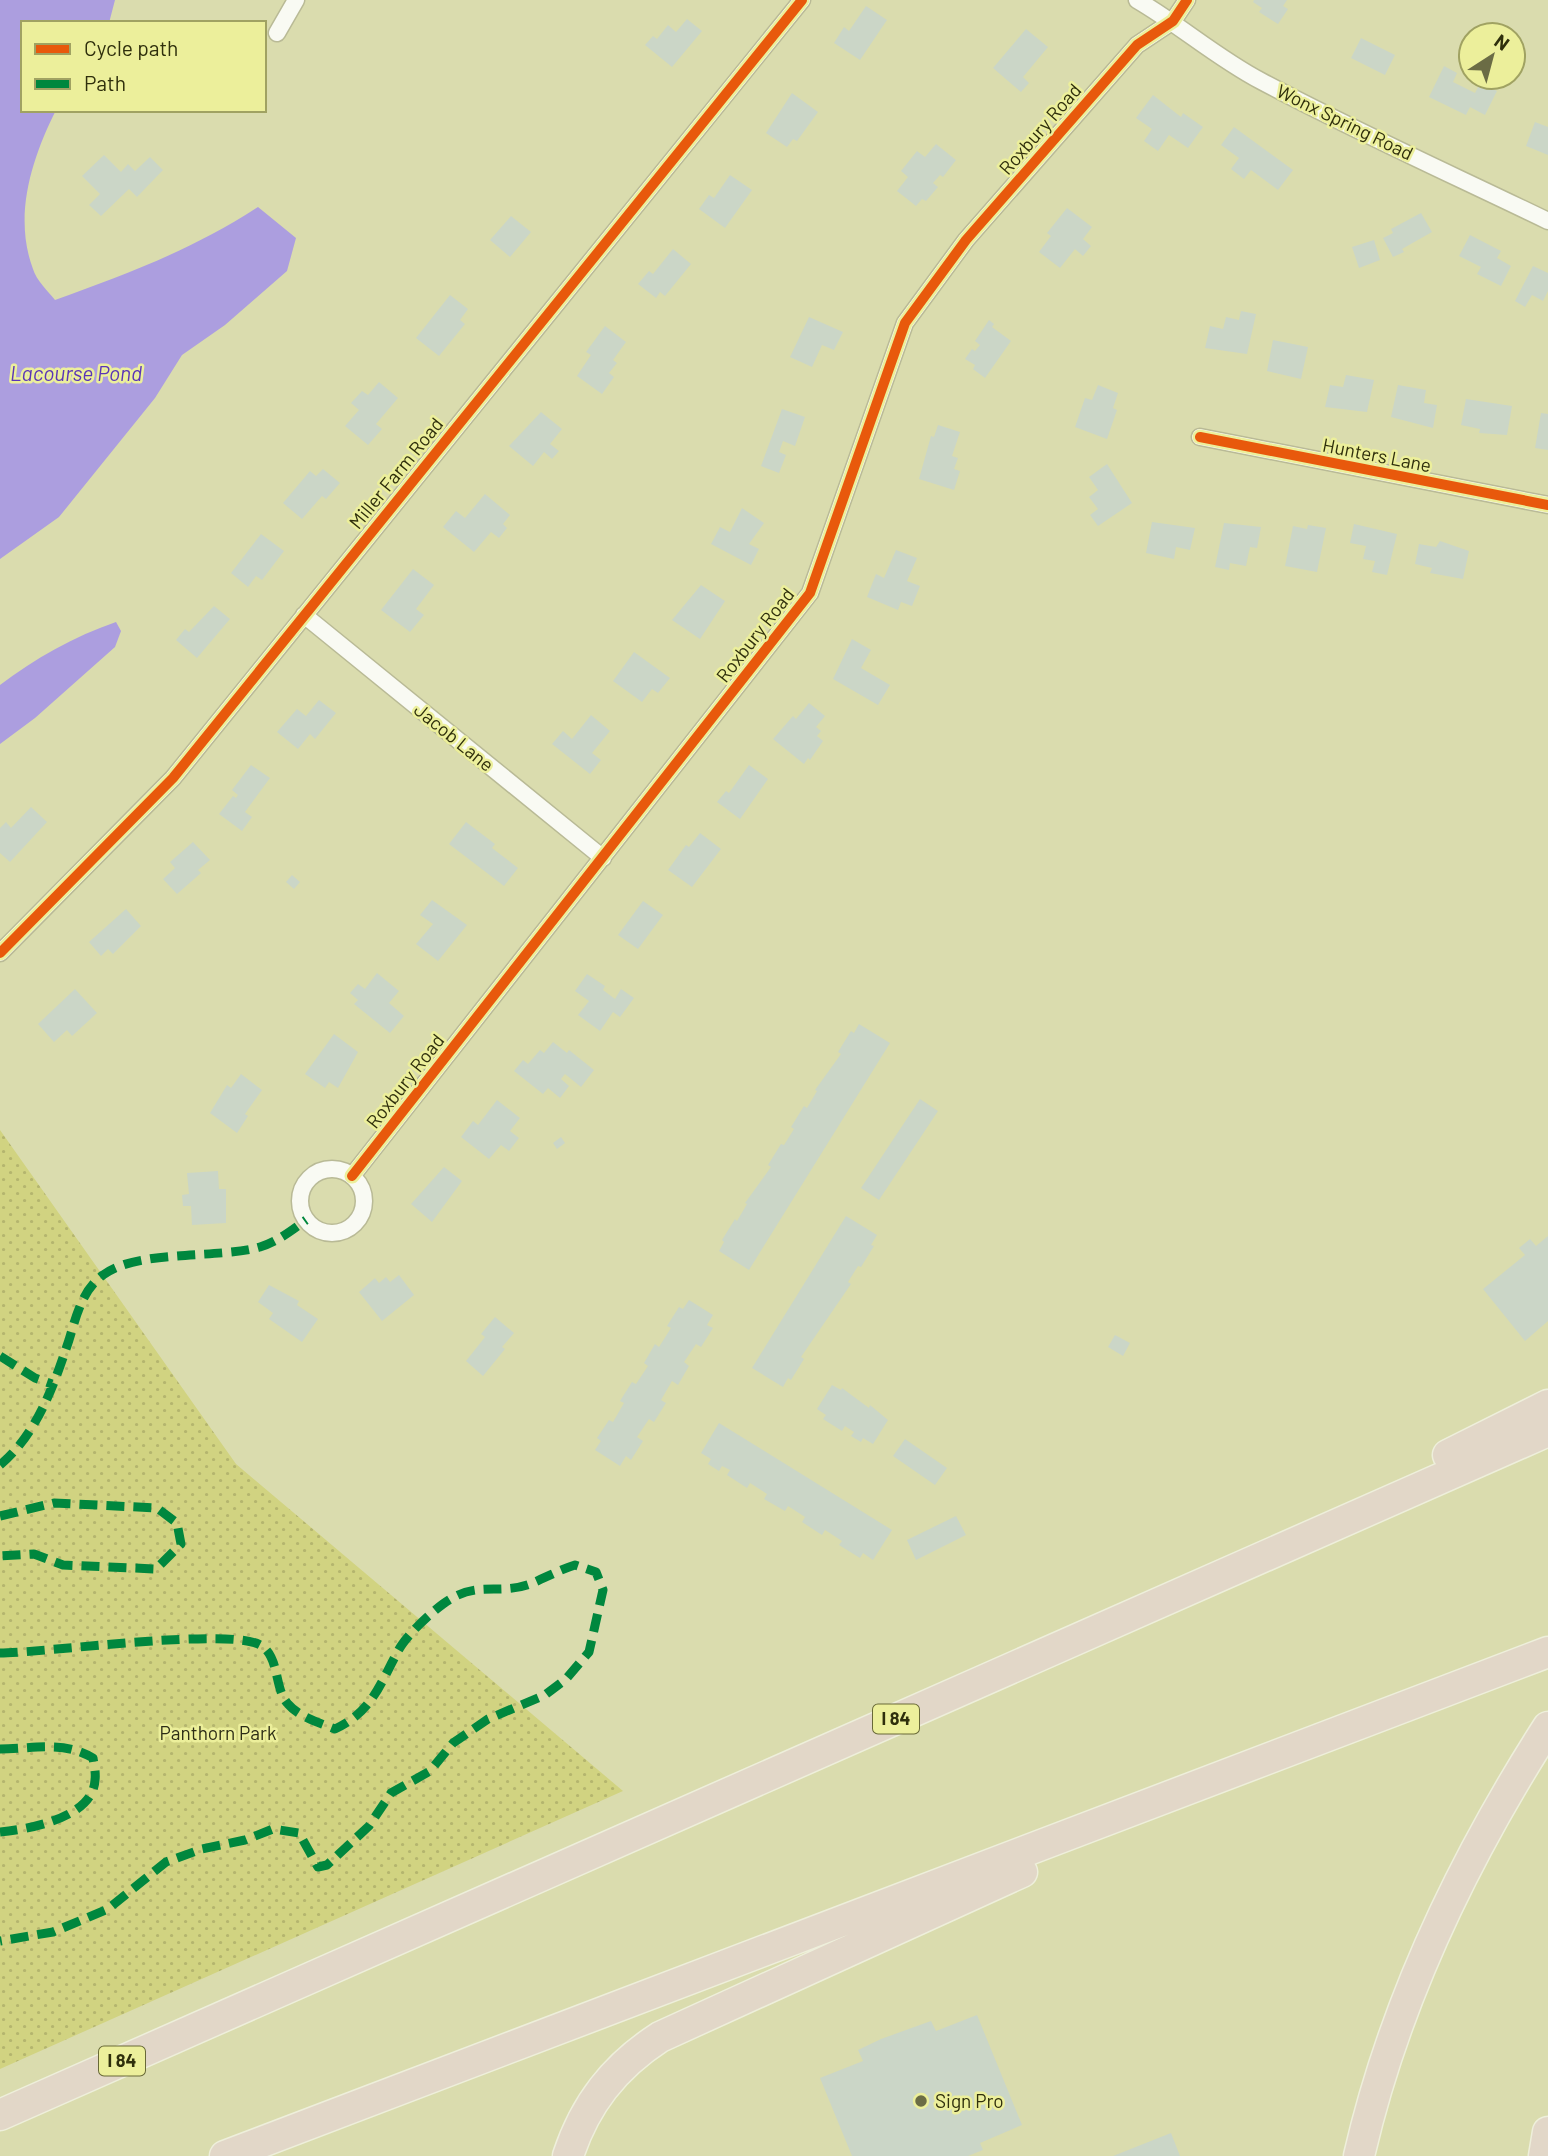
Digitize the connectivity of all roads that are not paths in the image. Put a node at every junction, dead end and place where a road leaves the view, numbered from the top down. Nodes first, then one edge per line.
1 (296, 0) edge
2 (802, 0) edge
3 (1137, 0) edge
4 (1187, 0) edge
5 (1173, 21) junction
6 (277, 33) dead end
7 (1548, 221) edge
8 (1200, 437) dead end
9 (1548, 505) edge
10 (304, 615) junction
11 (603, 858) junction
12 (0, 953) edge
13 (352, 1176) junction
14 (1548, 1405) edge
15 (1548, 1431) edge
16 (1249, 1563) junction
17 (1548, 1652) edge
18 (1355, 1725) junction
19 (1548, 1727) edge
20 (0, 2115) edge
21 (1548, 2132) edge
22 (225, 2156) edge
23 (568, 2156) edge
24 (1359, 2156) edge
25 (1544, 2156) edge

1 - 6 street
2 - 10 street, Miller Farm Road
3 - 5 street
4 - 5 street
5 - 7 street, Wonx Spring Road
5 - 11 street, Roxbury Road
8 - 9 street, Hunters Lane
10 - 11 street, Jacob Lane
10 - 12 street, Miller Farm Road
11 - 13 street, Roxbury Road
13 - 13 street
14 - 16 highway
15 - 16 highway, I 84
16 - 20 highway, I 84
17 - 18 highway
18 - 22 highway
18 - 23 highway
19 - 24 highway
21 - 25 highway

